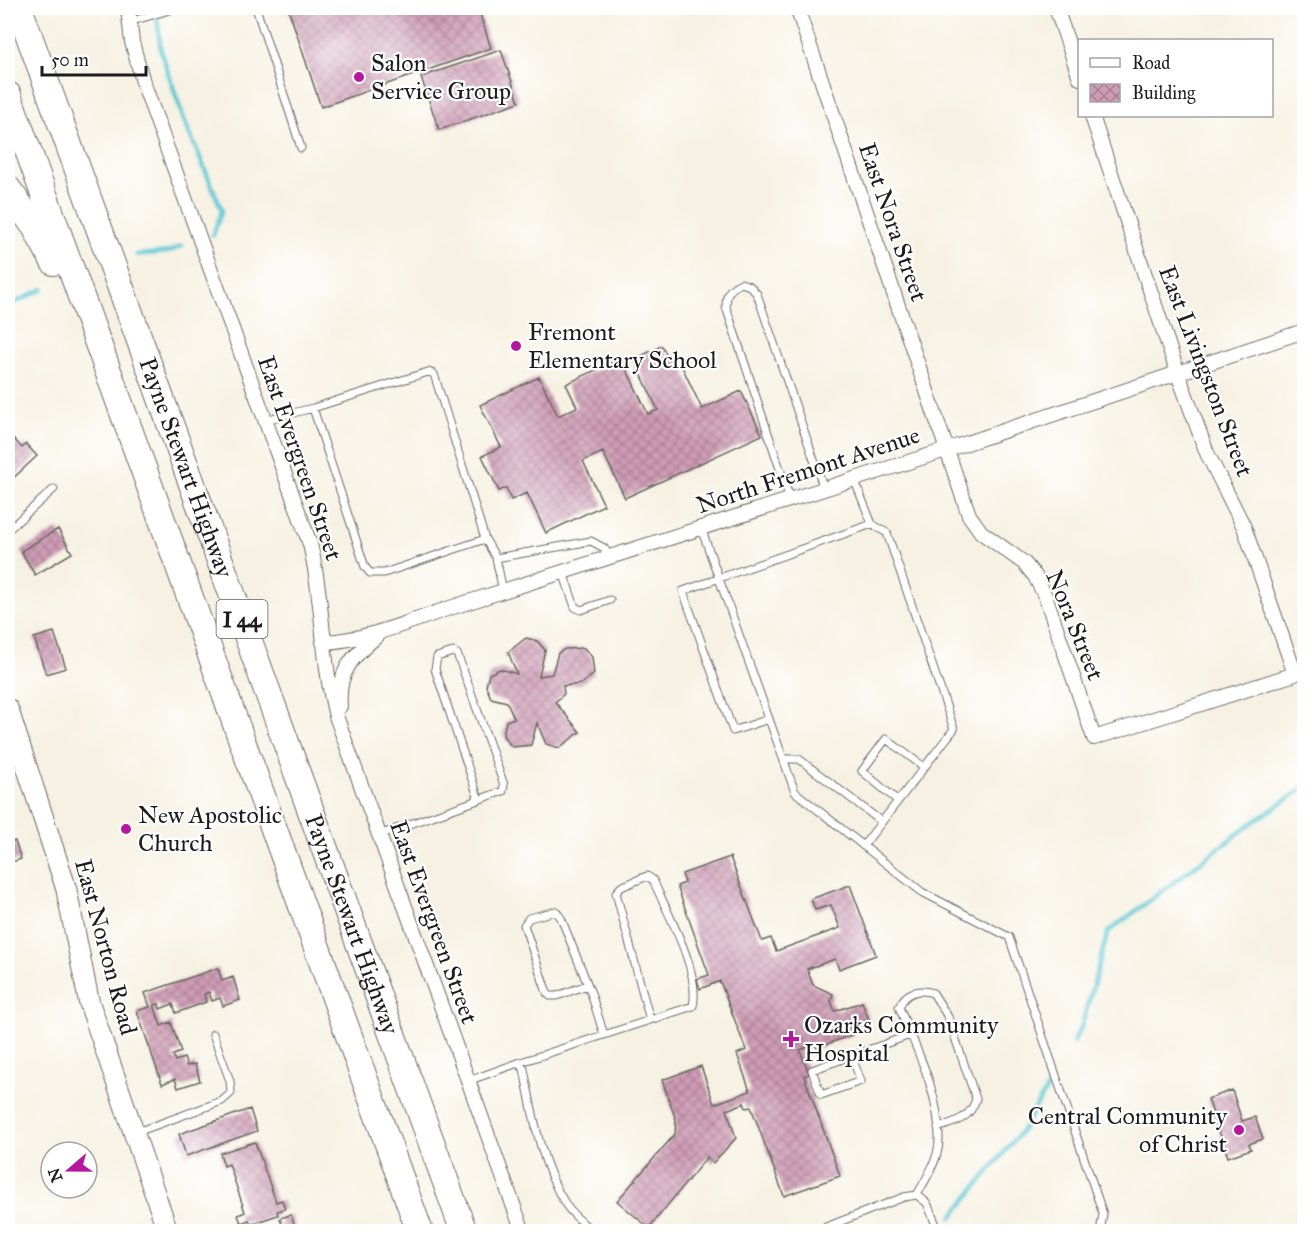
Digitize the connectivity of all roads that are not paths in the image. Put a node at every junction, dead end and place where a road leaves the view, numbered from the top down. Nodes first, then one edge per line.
1 (19, 8) edge
2 (31, 8) edge
3 (176, 8) edge
4 (256, 8) edge
5 (797, 8) edge
6 (1056, 8) edge
7 (128, 15) edge
8 (1078, 72) edge
9 (8, 95) edge
10 (1092, 117) edge
11 (301, 148) dead end
12 (82, 180) junction
13 (8, 189) edge
14 (1305, 331) edge
15 (1178, 374) junction
16 (314, 408) junction
17 (265, 420) junction
18 (132, 438) junction
19 (946, 450) junction
20 (854, 479) junction
21 (54, 489) dead end
22 (824, 489) junction
23 (790, 500) junction
24 (872, 524) junction
25 (701, 528) junction
26 (8, 530) edge
27 (485, 539) junction
28 (610, 557) junction
29 (496, 558) junction
30 (563, 572) junction
31 (719, 578) junction
32 (503, 591) junction
33 (610, 600) dead end
34 (382, 632) junction
35 (323, 642) junction
36 (8, 709) edge
37 (769, 719) junction
38 (343, 735) junction
39 (1094, 738) joint
40 (14, 749) edge
41 (784, 759) junction
42 (924, 767) junction
43 (475, 801) junction
44 (898, 801) junction
45 (882, 822) junction
46 (379, 835) junction
47 (863, 846) junction
48 (587, 985) junction
49 (650, 1020) junction
50 (213, 1034) dead end
51 (604, 1035) junction
52 (910, 1035) junction
53 (851, 1055) junction
54 (518, 1063) junction
55 (468, 1081) junction
56 (938, 1128) junction
57 (134, 1133) junction
58 (916, 1195) junction
59 (168, 1232) edge
60 (420, 1232) edge
61 (464, 1232) edge
62 (523, 1232) edge
63 (592, 1232) edge
64 (813, 1232) edge
65 (939, 1232) edge
66 (1100, 1232) edge

1 - 12 highway, Payne Stewart Highway / I 44
2 - 12 highway
3 - 7 lane
4 - 11 lane
5 - 19 street, East Nora Street
6 - 8 street
7 - 17 street, East Evergreen Street
9 - 18 highway, Payne Stewart Highway / I 44
10 - 15 street, East Livingston Street
12 - 61 highway, Payne Stewart Highway / I 44
13 - 18 highway
14 - 15 street, North Fremont Avenue
15 - 19 street, North Fremont Avenue
15 - 39 street, East Livingston Street
16 - 17 lane
16 - 27 lane
16 - 27 lane
17 - 35 street, East Evergreen Street
18 - 60 highway, Payne Stewart Highway / I 44
19 - 20 street, North Fremont Avenue
19 - 39 street, Nora Street
20 - 22 street, North Fremont Avenue
20 - 24 lane
21 - 26 lane
22 - 23 street, North Fremont Avenue
22 - 23 lane
23 - 25 street, North Fremont Avenue
24 - 31 lane
24 - 42 lane
25 - 28 street, North Fremont Avenue
25 - 31 lane
27 - 29 lane
28 - 29 lane
28 - 30 street, North Fremont Avenue
29 - 32 lane
30 - 32 street, North Fremont Avenue
30 - 33 lane
31 - 37 lane
31 - 37 lane
32 - 34 street, North Fremont Avenue
34 - 35 street, North Fremont Avenue
34 - 38 street
35 - 38 street, East Evergreen Street
36 - 40 main road, East Norton Road
37 - 41 lane
38 - 46 street, East Evergreen Street
40 - 57 main road, East Norton Road
41 - 45 lane
41 - 47 lane
42 - 44 lane
42 - 44 lane
43 - 43 lane
43 - 46 lane
44 - 45 lane
45 - 47 lane
46 - 55 street, East Evergreen Street
47 - 66 lane
48 - 48 lane
48 - 51 lane
49 - 49 lane
49 - 51 lane
50 - 57 lane
51 - 54 lane
52 - 53 lane
52 - 56 lane
52 - 56 lane
53 - 53 lane
54 - 55 lane
54 - 63 lane
55 - 62 street, East Evergreen Street
56 - 58 lane
57 - 59 main road, East Norton Road
58 - 64 lane
58 - 65 lane

